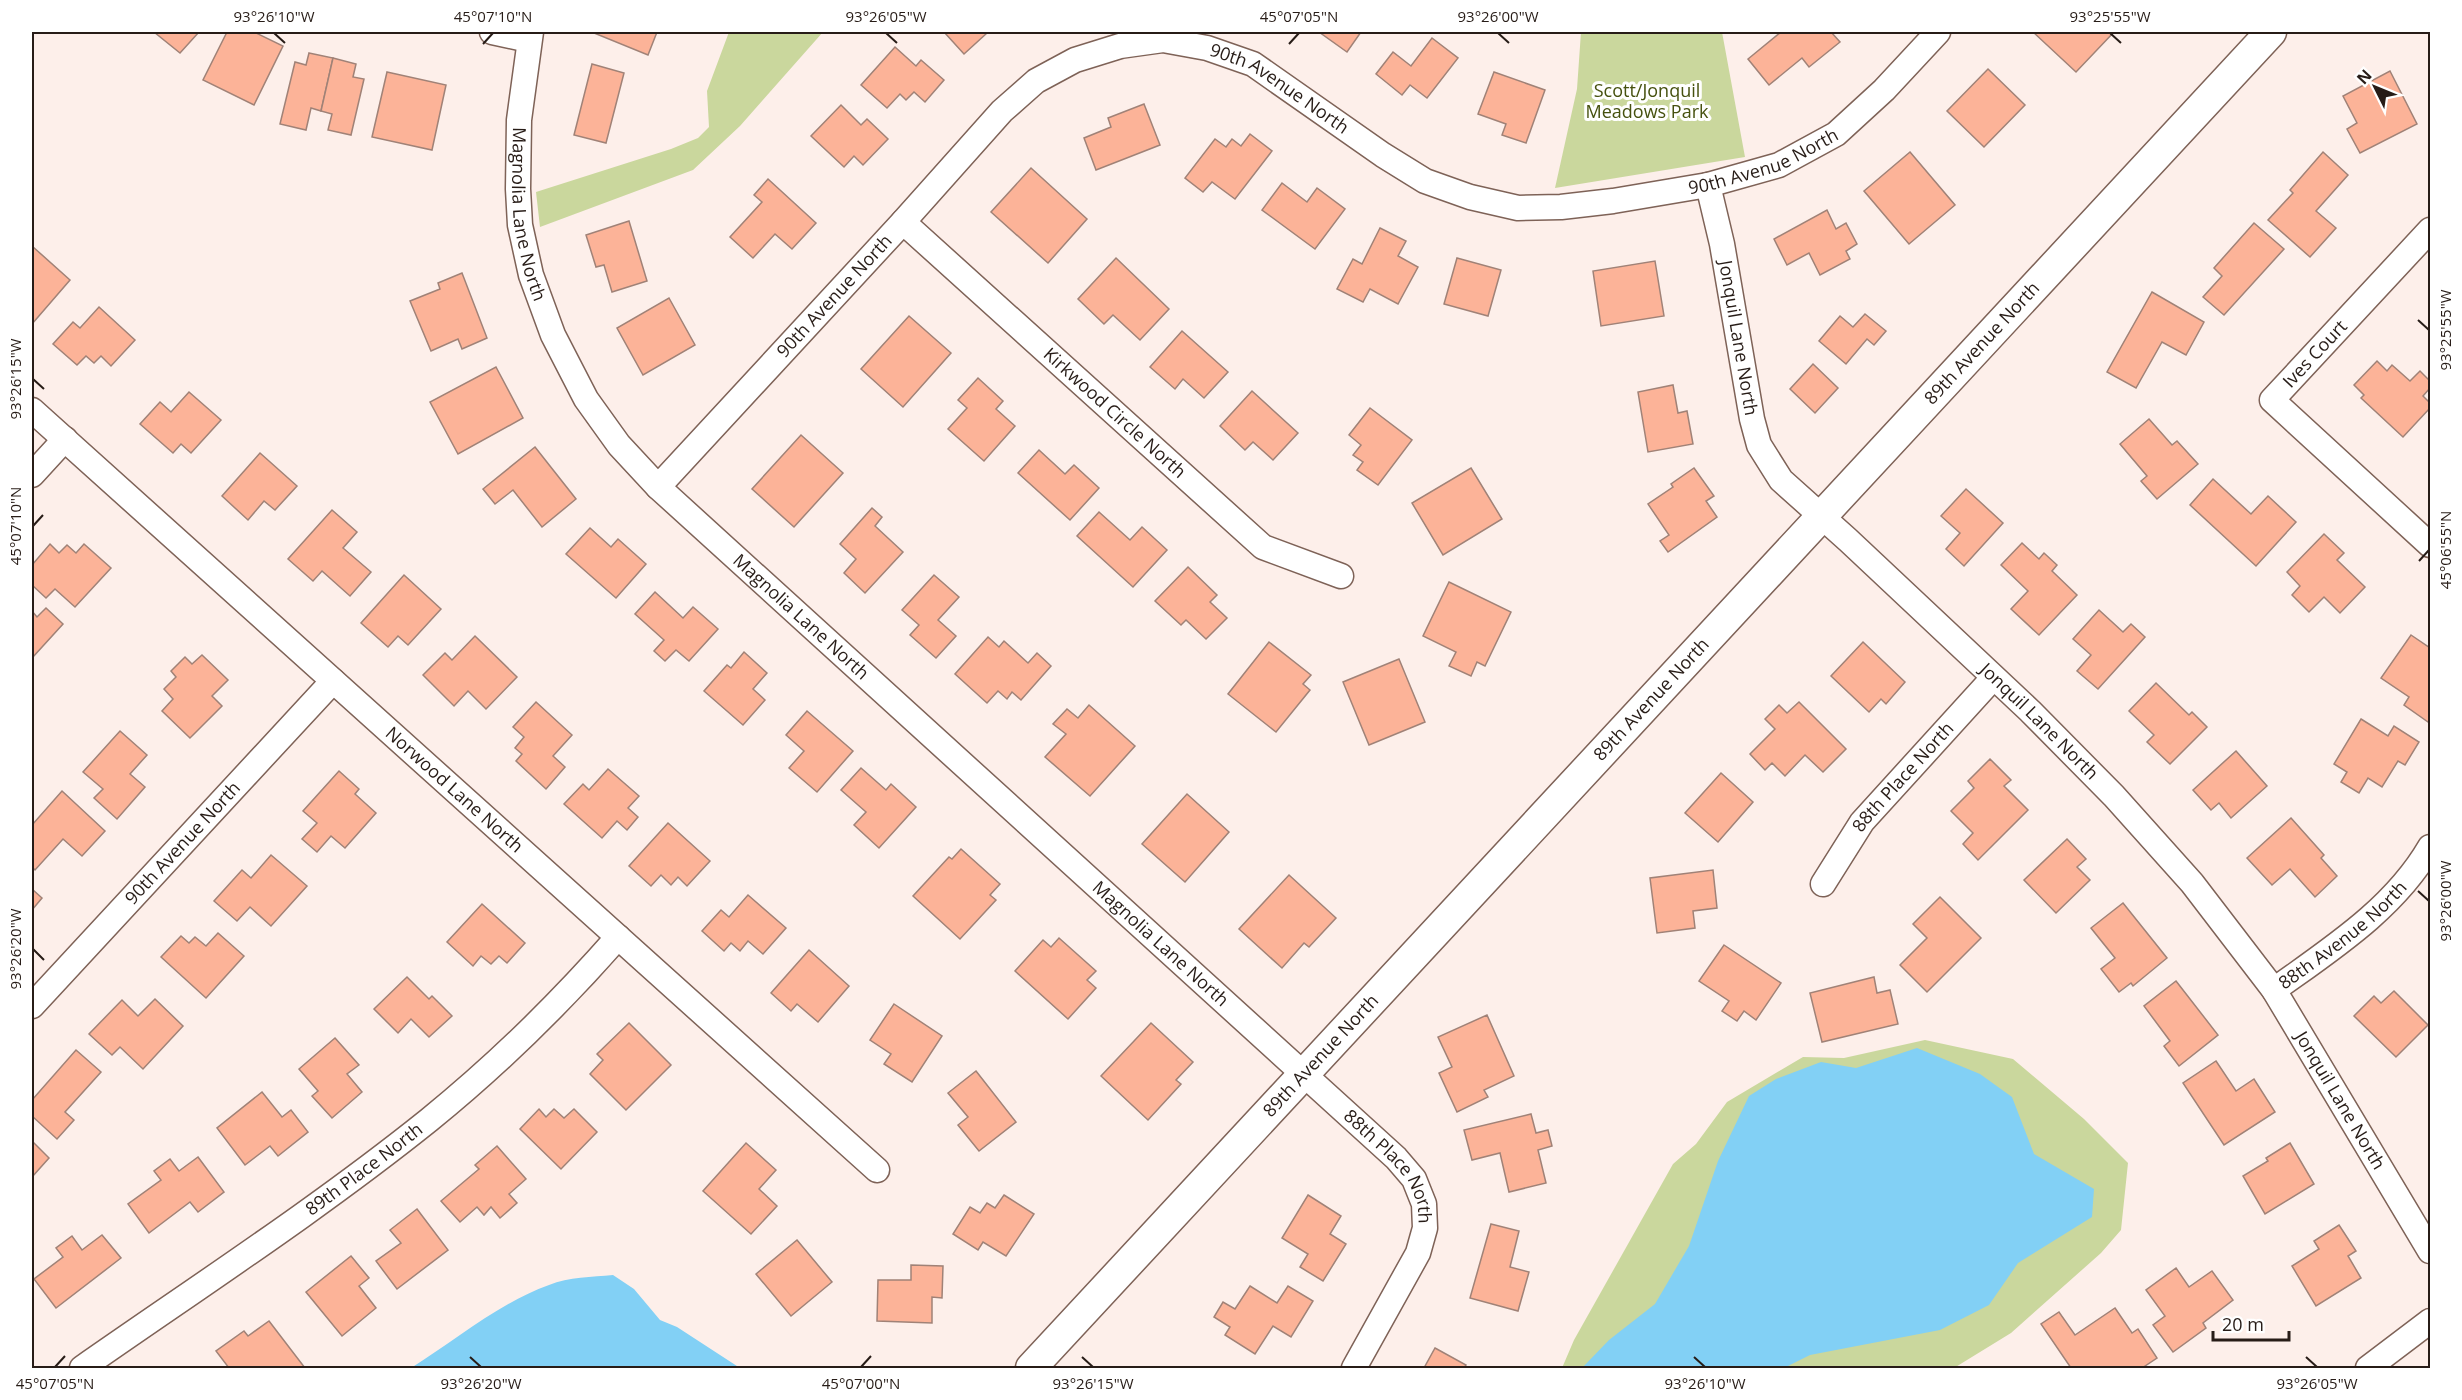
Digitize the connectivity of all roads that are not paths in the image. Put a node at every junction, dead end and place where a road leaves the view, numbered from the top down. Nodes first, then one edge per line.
1 (492, 32) edge
2 (1938, 32) edge
3 (2271, 32) edge
4 (530, 36) edge
5 (1708, 184) junction
6 (903, 222) junction
7 (2430, 230) edge
8 (32, 410) edge
9 (65, 440) junction
10 (32, 475) edge
11 (658, 487) junction
12 (1821, 516) junction
13 (2430, 545) edge
14 (1341, 576) dead end
15 (1993, 678) junction
16 (333, 681) junction
17 (2430, 847) edge
18 (1823, 884) dead end
19 (618, 937) junction
20 (2274, 990) junction
21 (32, 1006) edge
22 (1305, 1075) junction
23 (877, 1170) dead end
24 (2430, 1251) edge
25 (2430, 1321) edge
26 (82, 1368) edge
27 (1031, 1368) edge
28 (1354, 1368) edge
29 (2368, 1368) edge

1 - 4 street
2 - 5 street, 90th Avenue North
3 - 12 street, 89th Avenue North
4 - 11 street, Magnolia Lane North
5 - 6 street, 90th Avenue North
5 - 12 street, Jonquil Lane North
6 - 11 street, 90th Avenue North
6 - 14 street, Kirkwood Circle North
7 - 13 street, Ives Court
8 - 9 street, Norwood Lane North
9 - 10 street
9 - 16 street, Norwood Lane North
11 - 22 street, Magnolia Lane North
12 - 15 street, Jonquil Lane North
12 - 22 street, 89th Avenue North
15 - 18 street, 88th Place North
15 - 20 street, Jonquil Lane North
16 - 19 street, Norwood Lane North
16 - 21 street, 90th Avenue North
17 - 20 street, 88th Avenue North
19 - 23 street, Norwood Lane North
19 - 26 street, 89th Place North
20 - 24 street, Jonquil Lane North
22 - 27 street, 89th Avenue North
22 - 28 street, 88th Place North
25 - 29 street

